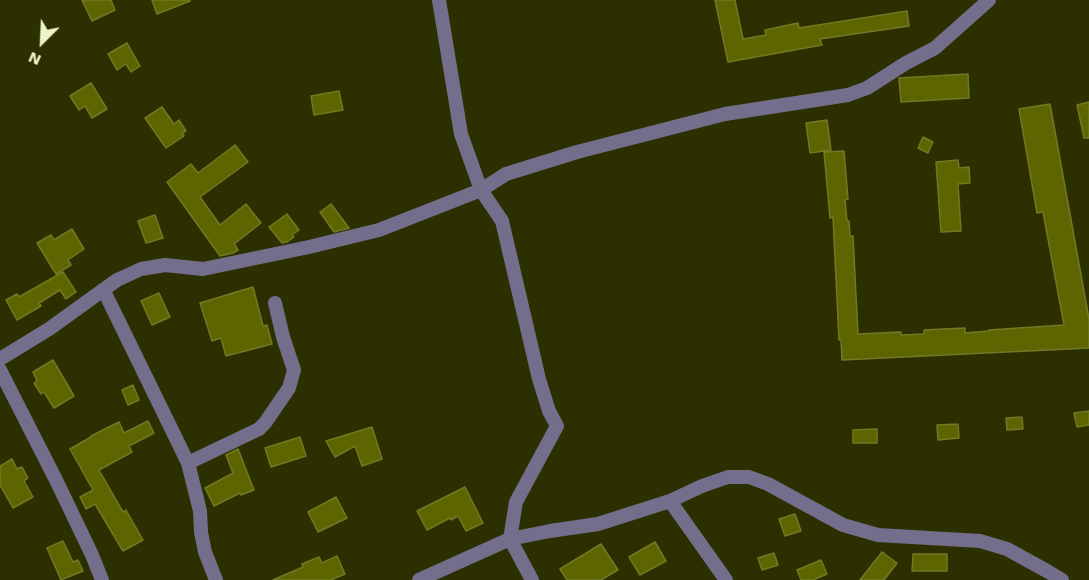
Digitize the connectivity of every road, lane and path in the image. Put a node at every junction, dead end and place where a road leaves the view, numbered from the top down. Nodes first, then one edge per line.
1 (439, 0) edge
2 (989, 0) edge
3 (481, 190) junction
4 (104, 291) junction
5 (275, 303) dead end
6 (0, 359) edge
7 (0, 370) edge
8 (188, 463) junction
9 (670, 501) junction
10 (510, 539) junction
11 (102, 580) edge
12 (216, 580) edge
13 (419, 580) edge
14 (532, 580) edge
15 (726, 580) edge
16 (1062, 580) edge

1 - 3 street
2 - 3 street
3 - 4 street
3 - 10 street
4 - 6 street
4 - 8 street
5 - 8 street
7 - 11 street
8 - 12 street
9 - 10 street
9 - 15 street
9 - 16 street
10 - 13 street
10 - 14 street

